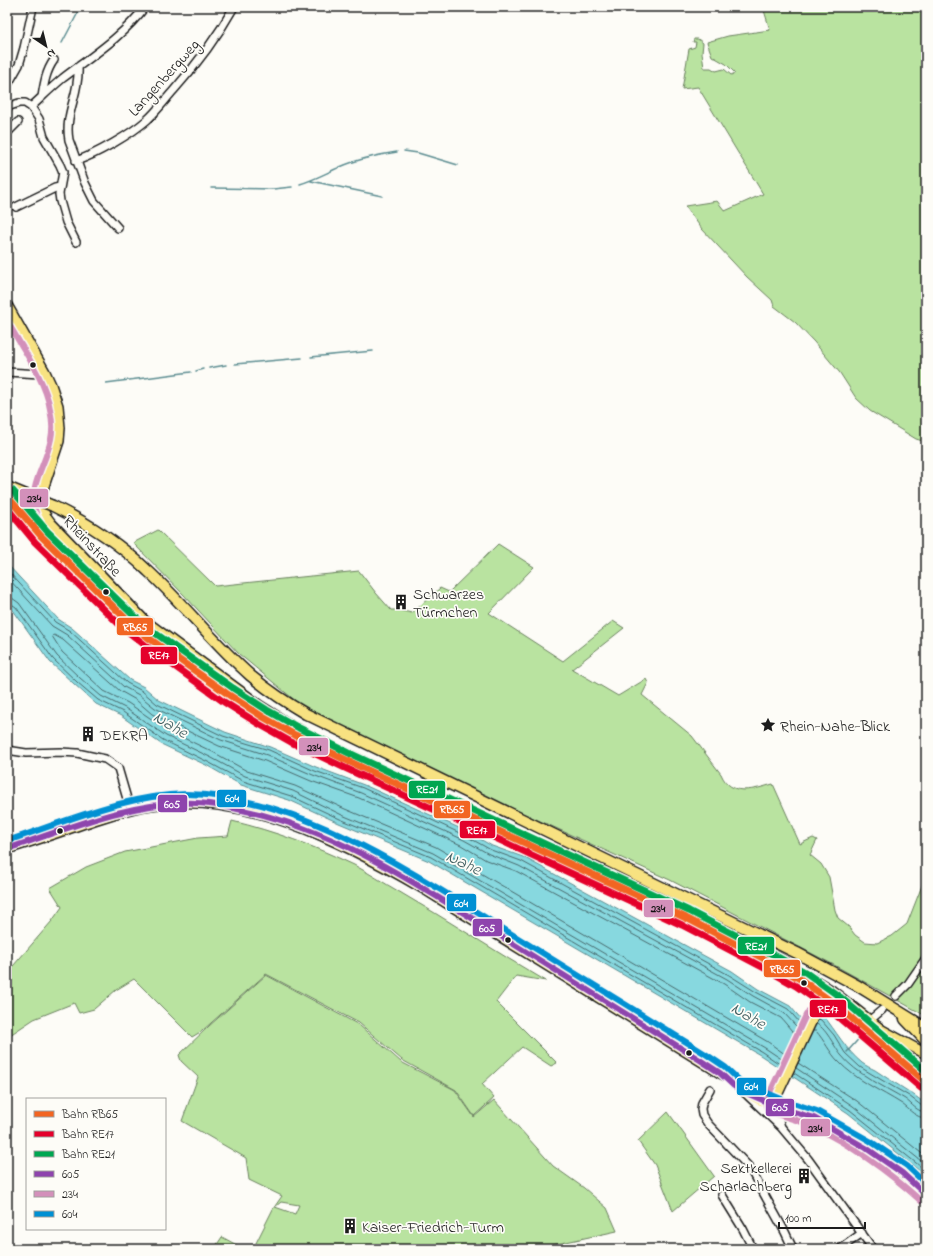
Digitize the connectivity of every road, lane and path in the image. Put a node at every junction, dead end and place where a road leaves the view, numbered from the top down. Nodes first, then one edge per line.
1 (33, 7) edge
2 (145, 7) edge
3 (234, 7) edge
4 (54, 60) dead end
5 (78, 68) junction
6 (7, 86) edge
7 (42, 98) junction
8 (7, 107) edge
9 (31, 107) junction
10 (18, 122) dead end
11 (7, 133) edge
12 (76, 161) junction
13 (60, 187) junction
14 (16, 207) dead end
15 (118, 228) dead end
16 (76, 242) dead end
17 (7, 305) edge
18 (7, 372) edge
19 (45, 372) junction
20 (7, 487) edge
21 (7, 750) edge
22 (130, 809) junction
23 (7, 849) edge
24 (926, 958) edge
25 (831, 990) junction
26 (896, 996) dead end
27 (895, 1009) junction
28 (882, 1010) dead end
29 (869, 1021) junction
30 (926, 1028) edge
31 (926, 1041) edge
32 (926, 1054) edge
33 (720, 1073) junction
34 (710, 1089) dead end
35 (744, 1092) junction
36 (775, 1102) junction
37 (790, 1110) junction
38 (814, 1118) junction
39 (772, 1119) junction
40 (781, 1125) junction
41 (722, 1195) dead end
42 (926, 1195) edge
43 (862, 1233) junction
44 (753, 1249) edge
45 (793, 1249) edge
46 (840, 1249) edge
47 (873, 1249) edge

1 - 6 street
2 - 5 street
3 - 12 street, Langenbergweg
4 - 7 street
5 - 7 street
5 - 12 street
7 - 9 street
8 - 9 street
9 - 13 street
10 - 11 street
12 - 15 street
13 - 14 street
13 - 16 street
17 - 19 main road, Rheinstraße
18 - 19 street
19 - 25 main road, Rheinstraße
20 - 27 highway, bridge
21 - 22 street
22 - 23 main road
22 - 33 main road
24 - 26 street
25 - 29 main road, Rheinstraße
25 - 36 main road
27 - 30 highway
27 - 31 highway
28 - 29 street
29 - 32 main road, Rheinstraße
33 - 35 main road
33 - 36 main road
34 - 45 street
35 - 36 main road
35 - 39 street
36 - 37 main road
36 - 38 main road
36 - 39 street
36 - 40 street
37 - 38 main road
37 - 40 street
38 - 42 main road
39 - 40 street
40 - 43 street
41 - 44 street
43 - 46 street
43 - 47 street

